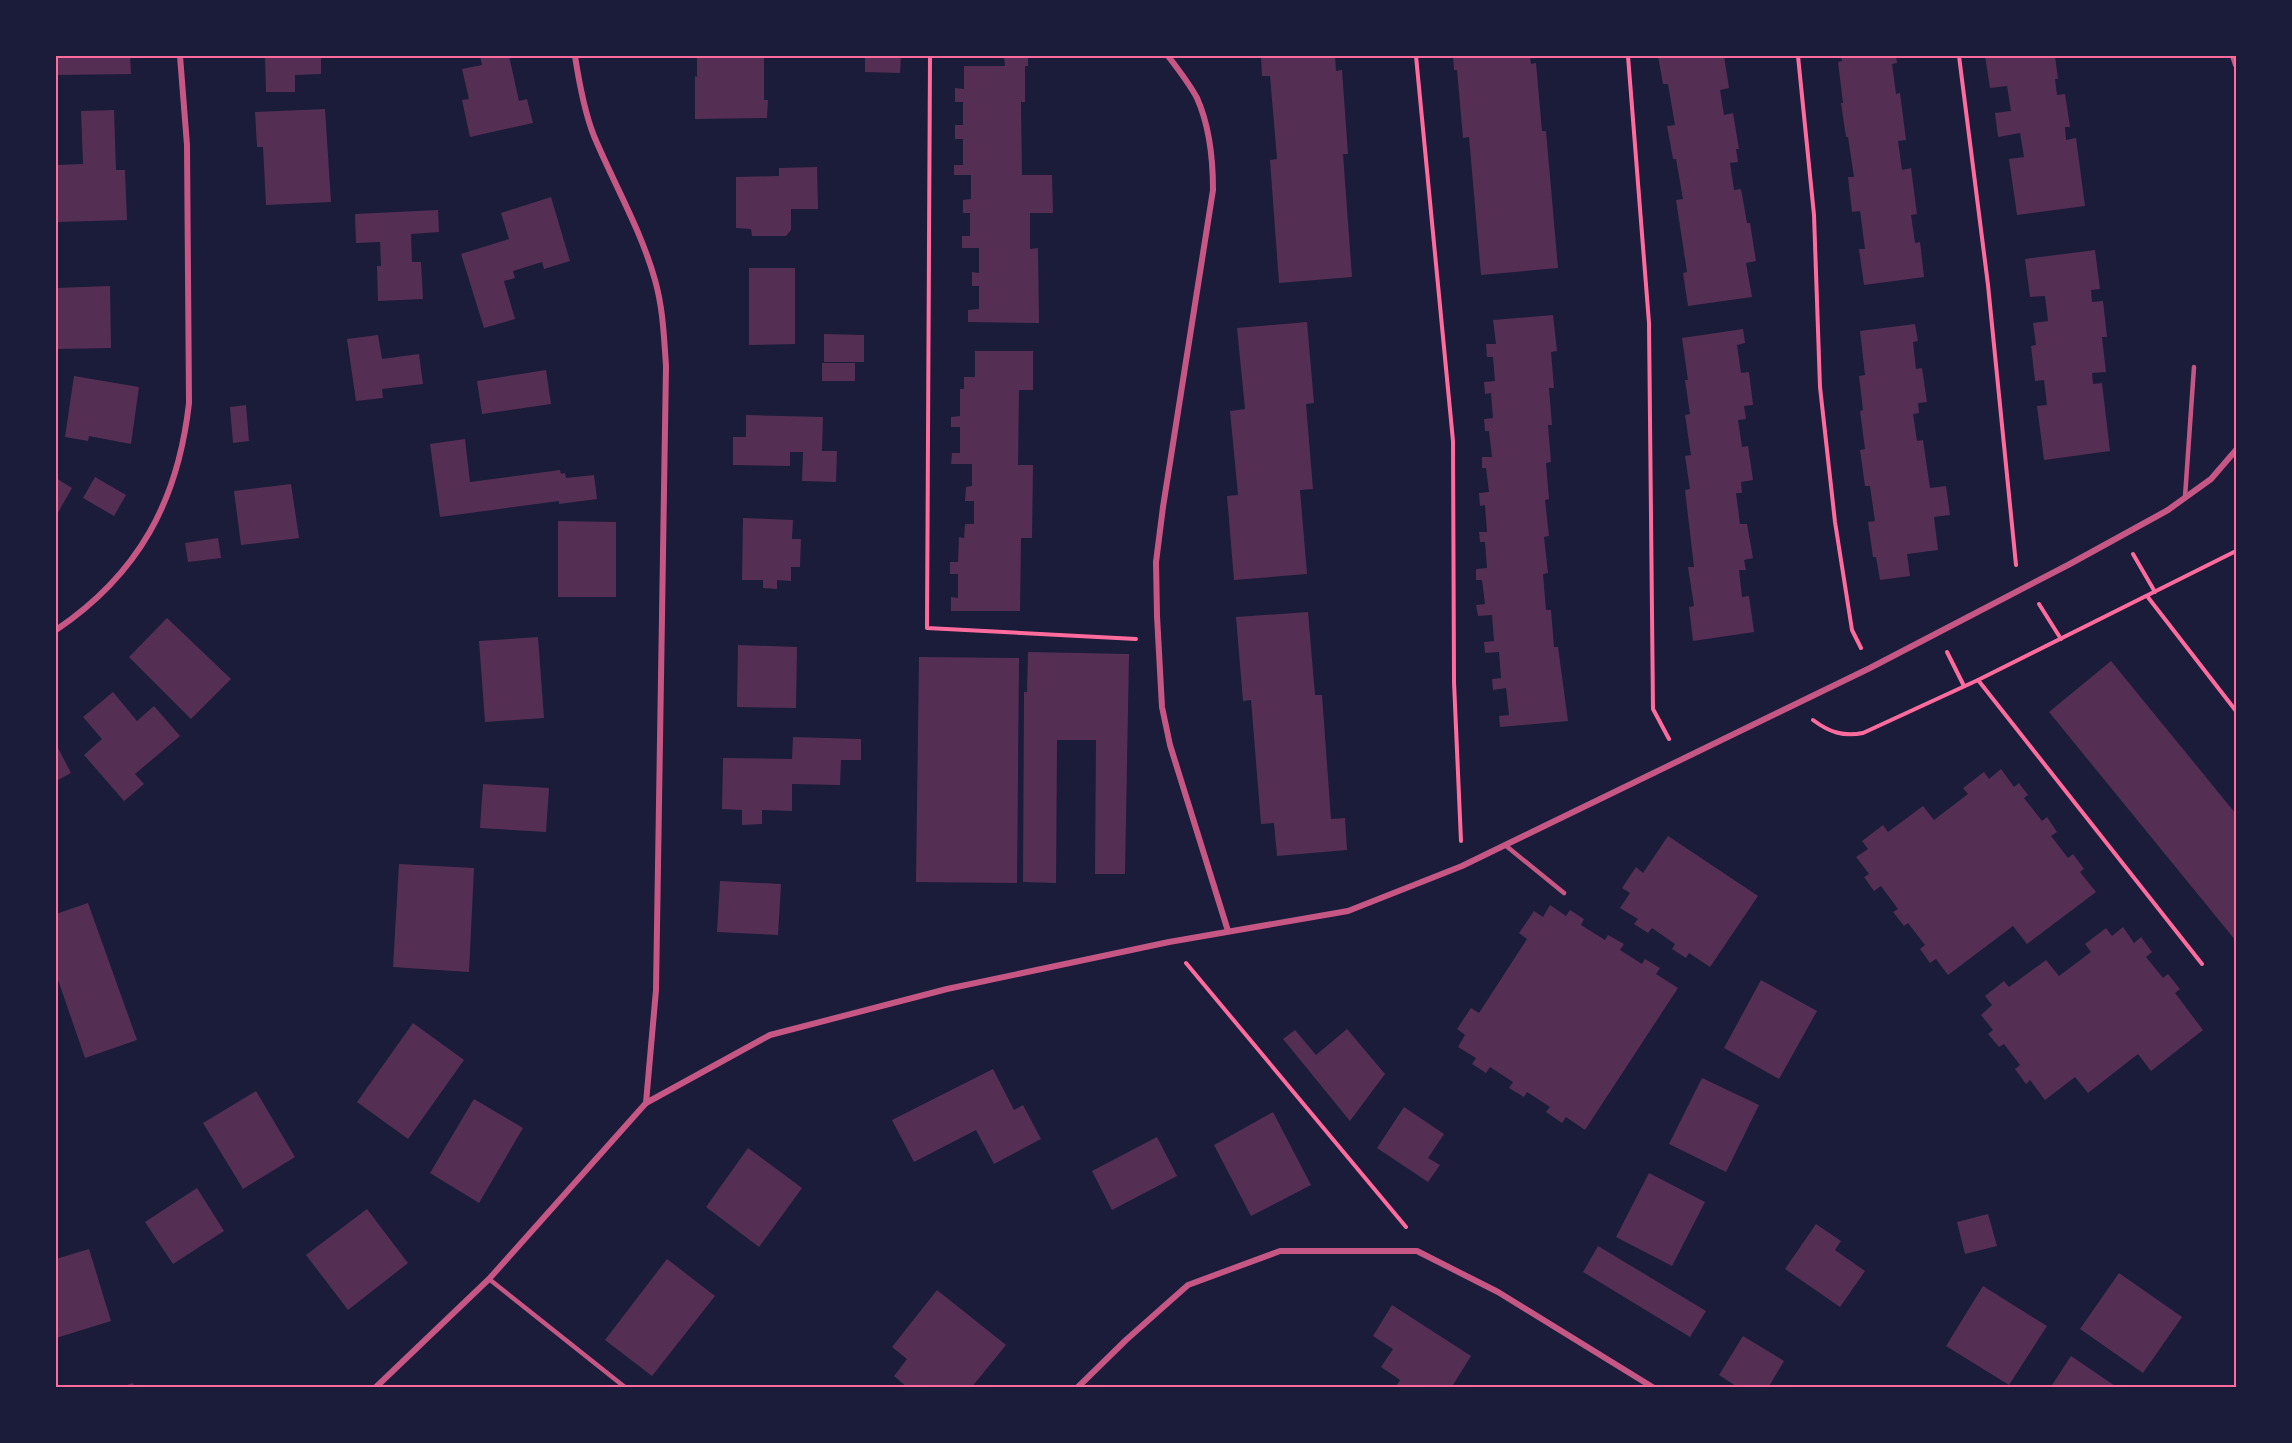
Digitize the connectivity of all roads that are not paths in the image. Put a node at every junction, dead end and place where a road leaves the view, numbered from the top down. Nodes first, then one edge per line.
1 (180, 56) edge
2 (575, 56) edge
3 (1168, 56) edge
4 (2233, 56) edge
5 (2236, 65) edge
6 (2194, 367) dead end
7 (2236, 450) edge
8 (2185, 497) junction
9 (56, 630) edge
10 (1505, 845) junction
11 (1564, 893) dead end
12 (1228, 931) junction
13 (646, 1103) junction
14 (489, 1279) junction
15 (375, 1388) edge
16 (626, 1388) edge
17 (1077, 1388) edge
18 (1653, 1388) edge

1 - 9 street
2 - 13 street
3 - 12 street
4 - 5 street
6 - 8 lane
7 - 8 street
8 - 10 street
10 - 11 lane
10 - 12 street
12 - 13 street
13 - 14 street
14 - 15 street
14 - 16 lane
17 - 18 street

